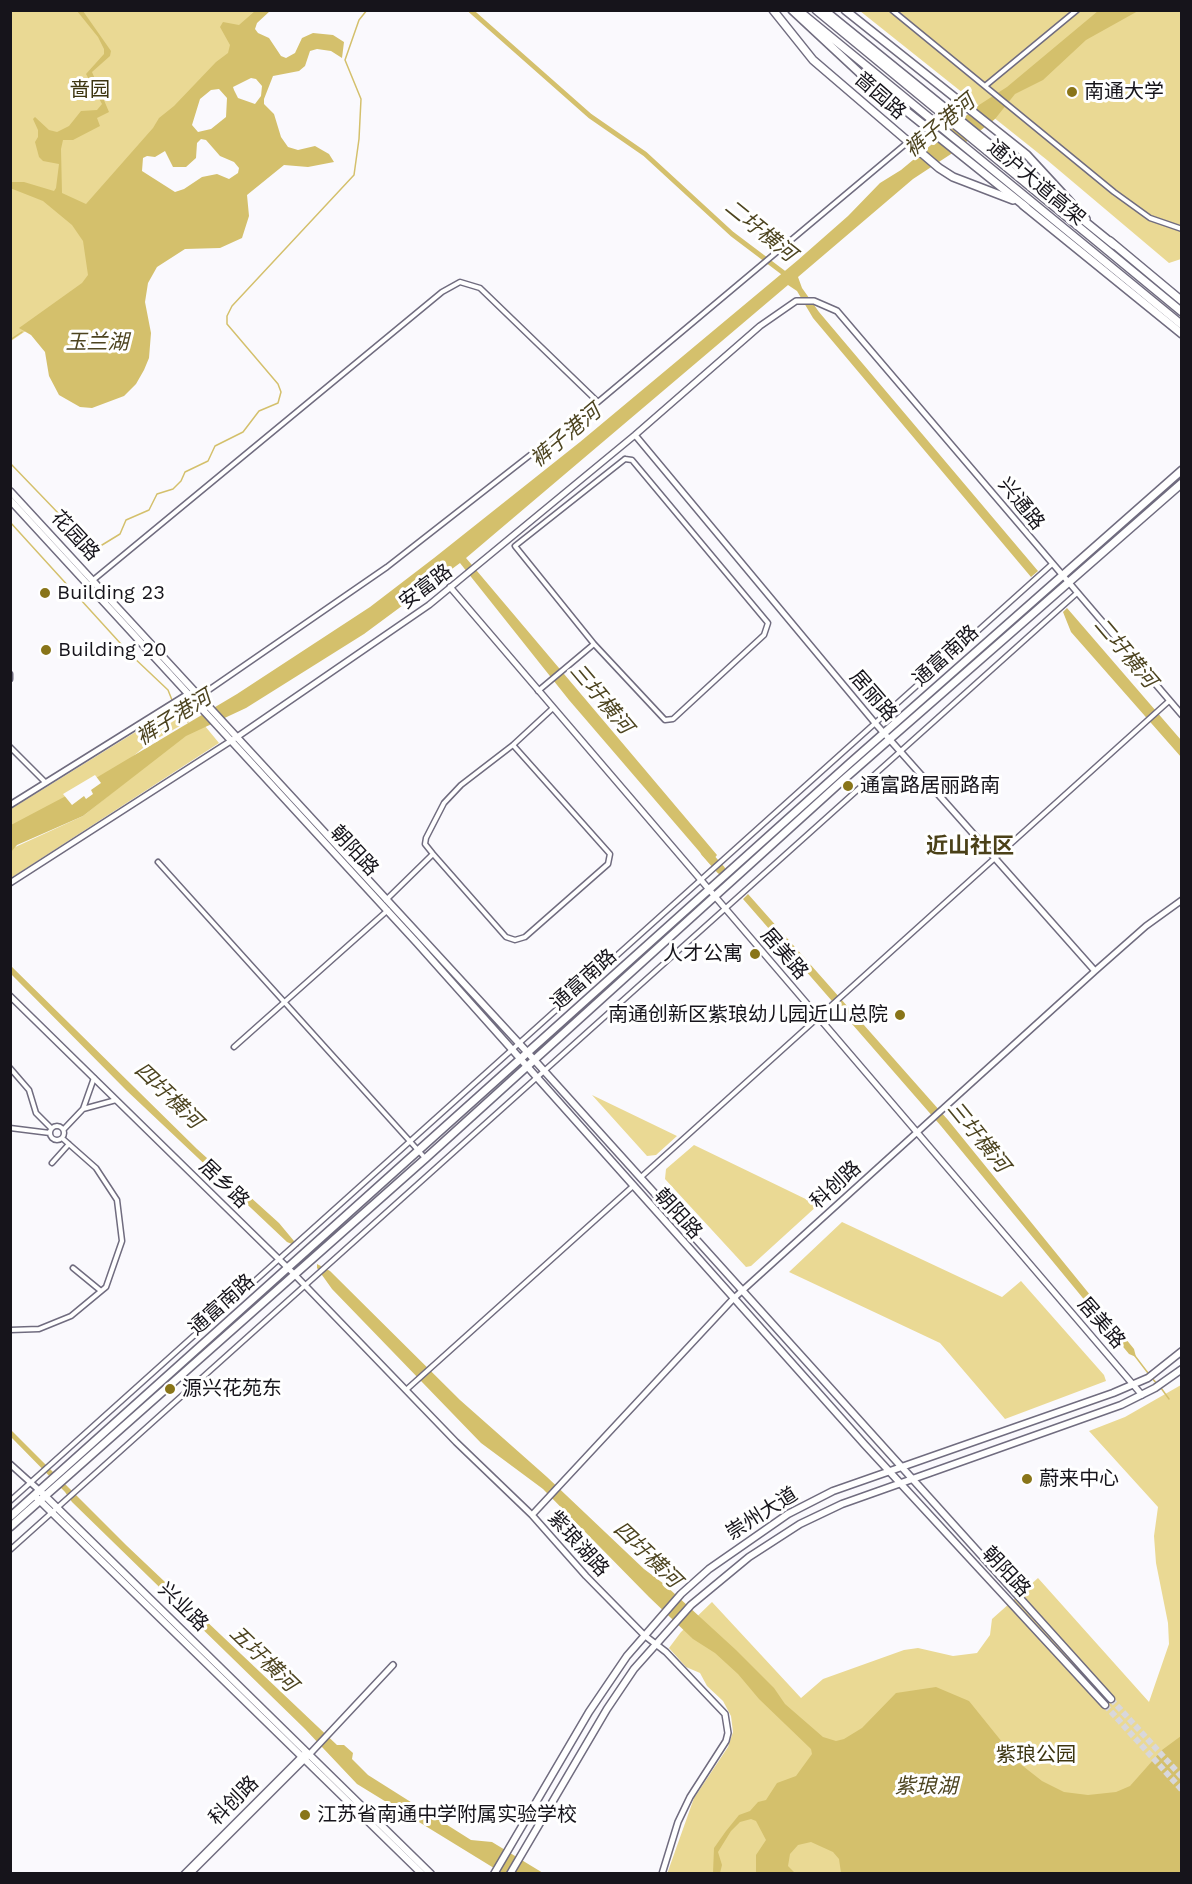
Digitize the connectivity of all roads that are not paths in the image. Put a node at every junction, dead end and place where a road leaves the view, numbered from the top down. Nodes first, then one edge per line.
1 (773, 10) edge
2 (792, 10) edge
3 (798, 10) edge
4 (816, 10) edge
5 (824, 10) edge
6 (844, 10) edge
7 (892, 10) edge
8 (1077, 10) edge
9 (985, 86) junction
10 (955, 120) junction
11 (976, 137) junction
12 (908, 142) junction
13 (1026, 207) junction
14 (1182, 229) edge
15 (1114, 245) junction
16 (1182, 301) edge
17 (837, 311) joint
18 (1182, 312) edge
19 (1182, 325) edge
20 (1182, 334) edge
21 (598, 402) junction
22 (635, 435) junction
23 (1182, 470) edge
24 (1182, 483) edge
25 (10, 491) edge
26 (10, 500) edge
27 (1051, 565) junction
28 (1064, 579) junction
29 (91, 582) junction
30 (450, 587) junction
31 (1077, 593) junction
32 (594, 644) junction
33 (10, 674) edge
34 (10, 679) edge
35 (538, 691) junction
36 (188, 694) junction
37 (200, 696) junction
38 (1169, 701) junction
39 (554, 708) junction
40 (1182, 716) edge
41 (875, 723) junction
42 (888, 736) junction
43 (234, 739) junction
44 (513, 745) junction
45 (10, 747) edge
46 (901, 750) junction
47 (45, 782) junction
48 (10, 805) edge
49 (433, 854) junction
50 (997, 858) junction
51 (158, 862) dead end
52 (700, 879) junction
53 (10, 883) edge
54 (709, 890) junction
55 (715, 897) junction
56 (1182, 900) edge
57 (383, 902) junction
58 (725, 908) junction
59 (390, 909) junction
60 (1095, 971) junction
61 (10, 996) edge
62 (283, 1002) junction
63 (819, 1018) junction
64 (518, 1043) junction
65 (234, 1047) dead end
66 (510, 1050) junction
67 (530, 1057) junction
68 (520, 1060) junction
69 (525, 1067) junction
70 (10, 1068) edge
71 (544, 1071) junction
72 (94, 1078) junction
73 (536, 1079) junction
74 (116, 1100) junction
75 (83, 1108) junction
76 (10, 1128) edge
77 (64, 1129) junction
78 (51, 1130) junction
79 (917, 1132) junction
80 (62, 1138) junction
81 (409, 1140) junction
82 (69, 1144) junction
83 (419, 1151) junction
84 (426, 1158) junction
85 (52, 1163) dead end
86 (640, 1178) junction
87 (632, 1187) junction
88 (278, 1258) junction
89 (73, 1268) dead end
90 (287, 1268) junction
91 (294, 1274) junction
92 (305, 1286) junction
93 (743, 1290) junction
94 (101, 1291) junction
95 (733, 1299) junction
96 (10, 1330) edge
97 (1182, 1352) edge
98 (1182, 1369) edge
99 (1134, 1384) junction
100 (406, 1390) junction
101 (1142, 1395) junction
102 (10, 1464) edge
103 (901, 1466) junction
104 (889, 1470) junction
105 (62, 1476) junction
106 (912, 1478) junction
107 (901, 1482) junction
108 (30, 1484) junction
109 (40, 1496) junction
110 (10, 1501) edge
111 (55, 1510) junction
112 (532, 1515) junction
113 (10, 1518) edge
114 (10, 1527) edge
115 (10, 1550) edge
116 (644, 1635) junction
117 (656, 1643) junction
118 (393, 1665) dead end
119 (1112, 1699) tunnel mouth
120 (1105, 1705) tunnel mouth
121 (305, 1756) junction
122 (495, 1873) edge
123 (184, 1874) edge
124 (190, 1874) edge
125 (422, 1874) edge
126 (430, 1874) edge
127 (510, 1874) edge
128 (662, 1874) edge

1 - 12 main road, 啬园路
2 - 13 main road
3 - 19 main road, 通沪大道高架
4 - 10 main road
5 - 10 main road
6 - 15 main road
7 - 9 street
8 - 9 street
9 - 14 street
10 - 11 main road
11 - 15 main road
11 - 18 main road, 通沪大道高架
12 - 13 main road, 啬园路
12 - 21 street
13 - 20 main road, 啬园路
15 - 16 main road
17 - 22 street, 安富路
17 - 27 street, 兴通路
21 - 29 street
21 - 37 street
22 - 30 street, 安富路
22 - 41 street, 居丽路
23 - 28 main road, 通富南路
24 - 28 main road, 通富南路
25 - 29 main road, 花园路
26 - 29 main road, 花园路
27 - 28 street, 兴通路
27 - 41 street
28 - 31 street, 兴通路
28 - 42 main road, 通富南路
29 - 36 main road, 花园路
29 - 37 main road, 花园路
30 - 35 street, 居美路
30 - 43 street, 安富路
31 - 38 street, 兴通路
31 - 46 street
32 - 32 street
32 - 35 street
33 - 34 street
35 - 39 street, 居美路
36 - 43 main road, 花园路
36 - 47 street
37 - 43 main road, 花园路
38 - 40 street, 兴通路
38 - 50 street
39 - 44 street
39 - 52 street, 居美路
41 - 42 street, 居丽路
41 - 52 street
42 - 46 street, 居丽路
42 - 54 main road, 通富南路
42 - 55 main road, 通富南路
43 - 53 street, 安富路
43 - 57 main road, 朝阳路
44 - 49 street
44 - 49 street
45 - 47 street
46 - 50 street, 居丽路
46 - 58 street
47 - 48 street
49 - 57 street
50 - 60 street, 居丽路
50 - 63 street
51 - 62 street
52 - 54 street, 居美路
52 - 64 street
54 - 55 street, 居美路
54 - 67 main road, 通富南路
55 - 58 street, 居美路
55 - 67 main road, 通富南路
56 - 60 street, 科创路
57 - 59 main road, 朝阳路
58 - 63 street, 居美路
58 - 71 street
59 - 62 street
59 - 64 main road, 朝阳路
59 - 66 main road, 朝阳路
60 - 79 street, 科创路
61 - 72 street, 居乡路
62 - 65 street
62 - 81 street
63 - 79 street, 居美路
63 - 86 street
64 - 66 street
64 - 67 main road, 朝阳路
66 - 68 main road, 朝阳路
66 - 81 street
67 - 68 main road, 通富南路
67 - 69 main road, 通富南路
67 - 71 main road, 朝阳路
68 - 69 main road, 朝阳路
68 - 83 main road, 通富南路
69 - 73 main road, 朝阳路
69 - 84 main road, 通富南路
70 - 78 street
71 - 73 street
71 - 86 main road, 朝阳路
72 - 74 street, 居乡路
72 - 75 street
73 - 87 main road, 朝阳路
73 - 92 street
74 - 75 street
74 - 88 street, 居乡路
75 - 77 street
76 - 78 street
77 - 78 street
77 - 80 street
78 - 80 street
79 - 93 street, 科创路
79 - 99 street, 居美路
80 - 82 street
81 - 83 street
81 - 88 street
82 - 85 street
82 - 94 street
83 - 84 street
83 - 90 main road, 通富南路
84 - 91 main road, 通富南路
86 - 93 main road, 朝阳路
87 - 95 main road, 朝阳路
87 - 100 street
88 - 90 street, 居乡路
88 - 108 street
89 - 94 street
90 - 91 street, 紫琅湖路
90 - 105 main road, 通富南路
91 - 92 street, 紫琅湖路
91 - 105 main road, 通富南路
92 - 100 street, 紫琅湖路
92 - 111 street
93 - 95 street, 科创路
93 - 103 main road, 朝阳路
94 - 96 street
95 - 104 main road, 朝阳路
95 - 112 street, 科创路
97 - 99 main road, 崇州大道
98 - 101 main road, 崇州大道
99 - 101 street, 居美路
99 - 103 main road, 崇州大道
100 - 112 street, 紫琅湖路
101 - 106 main road, 崇州大道
102 - 108 street
103 - 104 main road, 崇州大道
103 - 106 main road, 朝阳路
104 - 107 main road, 朝阳路
104 - 116 main road, 崇州大道
105 - 109 main road, 通富南路
106 - 107 main road, 崇州大道
106 - 119 main road, 朝阳路
107 - 117 main road, 崇州大道
107 - 120 main road, 朝阳路
108 - 109 street
108 - 110 street
109 - 111 main road, 兴业路
109 - 113 main road, 通富南路
109 - 114 main road, 通富南路
111 - 115 street
111 - 121 main road, 兴业路
112 - 116 street, 紫琅湖路
116 - 117 street, 紫琅湖路
116 - 122 main road, 崇州大道
117 - 127 main road, 崇州大道
117 - 128 street, 紫琅湖路
118 - 121 street, 科创路
121 - 123 street, 科创路
121 - 124 street, 科创路
121 - 125 main road, 兴业路
121 - 126 main road, 兴业路

